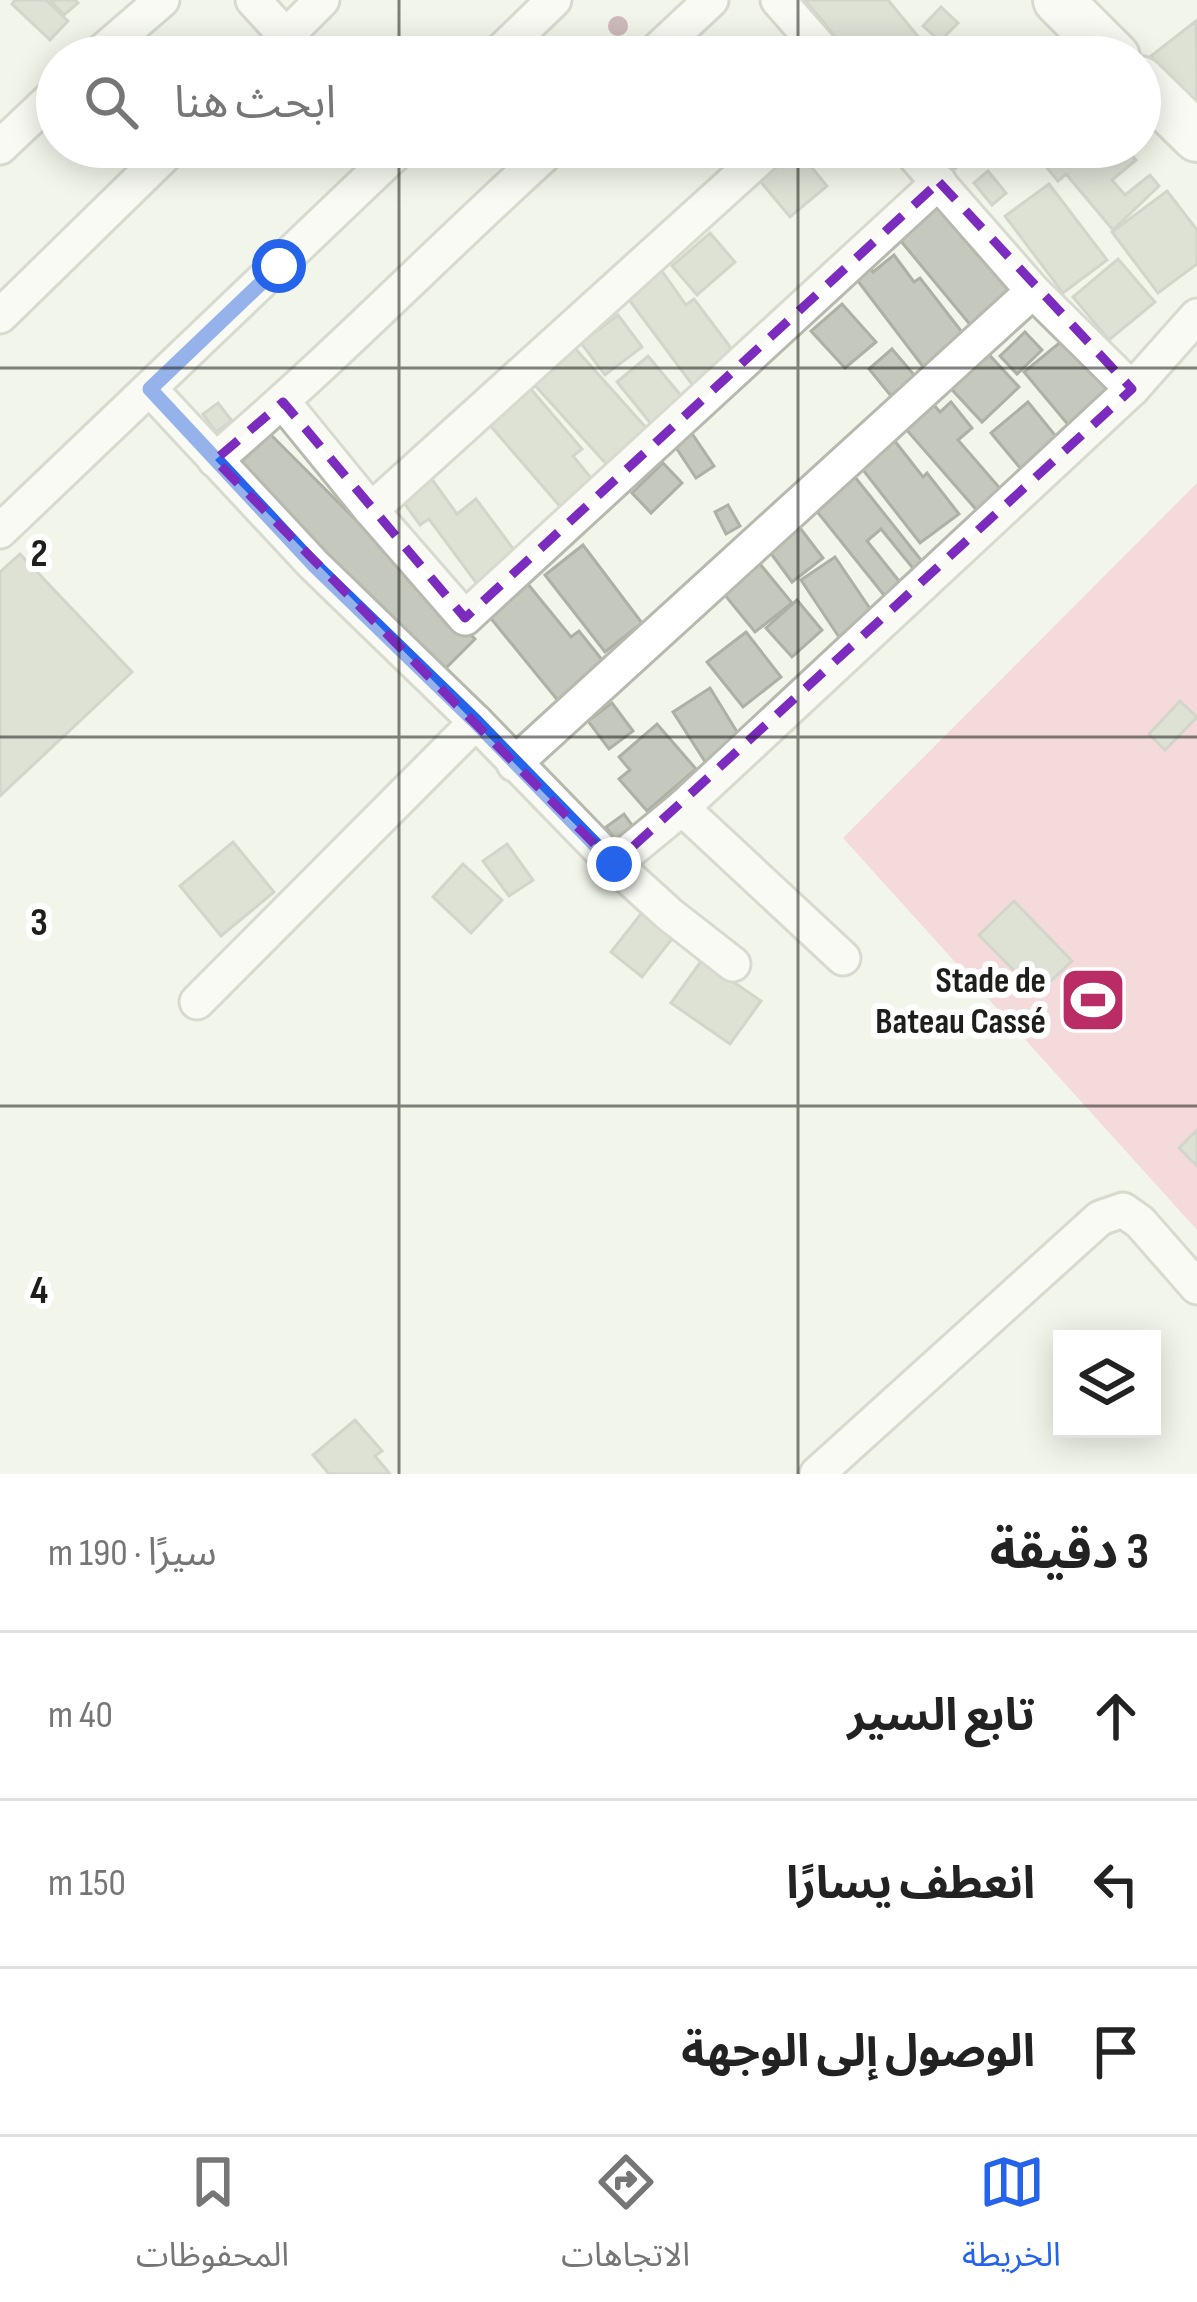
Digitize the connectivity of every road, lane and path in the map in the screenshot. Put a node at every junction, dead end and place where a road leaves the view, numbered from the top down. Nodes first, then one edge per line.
1 (162, 0) edge
2 (254, 0) edge
3 (322, 0) edge
4 (554, 0) edge
5 (711, 0) edge
6 (778, 0) edge
7 (1058, 0) edge
8 (121, 36) edge
9 (271, 36) edge
10 (286, 36) edge
11 (517, 36) edge
12 (672, 36) edge
13 (810, 36) edge
14 (1094, 36) edge
15 (1161, 102) edge
16 (36, 113) edge
17 (1197, 137) edge
18 (0, 147) edge
19 (152, 168) edge
20 (380, 168) edge
21 (530, 168) edge
22 (749, 168) edge
23 (927, 168) edge
24 (939, 182) junction
25 (1033, 291) junction
26 (0, 316) edge
27 (1197, 316) edge
28 (150, 389) junction
29 (1132, 389) junction
30 (284, 402) junction
31 (215, 460) junction
32 (371, 510) junction
33 (0, 531) edge
34 (476, 722) junction
35 (514, 764) junction
36 (682, 808) junction
37 (614, 864) junction
38 (843, 958) dead end
39 (733, 964) dead end
40 (197, 1002) dead end
41 (1197, 1287) edge
42 (817, 1474) edge

1 - 8 street
2 - 9 street
3 - 10 street
4 - 11 street
5 - 12 street
6 - 13 street
7 - 14 street
15 - 17 street
16 - 18 street
19 - 26 street
20 - 28 street
21 - 30 street
22 - 32 street
23 - 24 street
24 - 25 street
24 - 32 street
25 - 29 street
25 - 35 street
27 - 29 street
28 - 31 street
28 - 33 street
29 - 36 street
30 - 31 street
30 - 32 street
31 - 34 street
34 - 35 street
34 - 40 street
35 - 37 street
36 - 37 street
36 - 38 street
37 - 39 street
41 - 42 street

